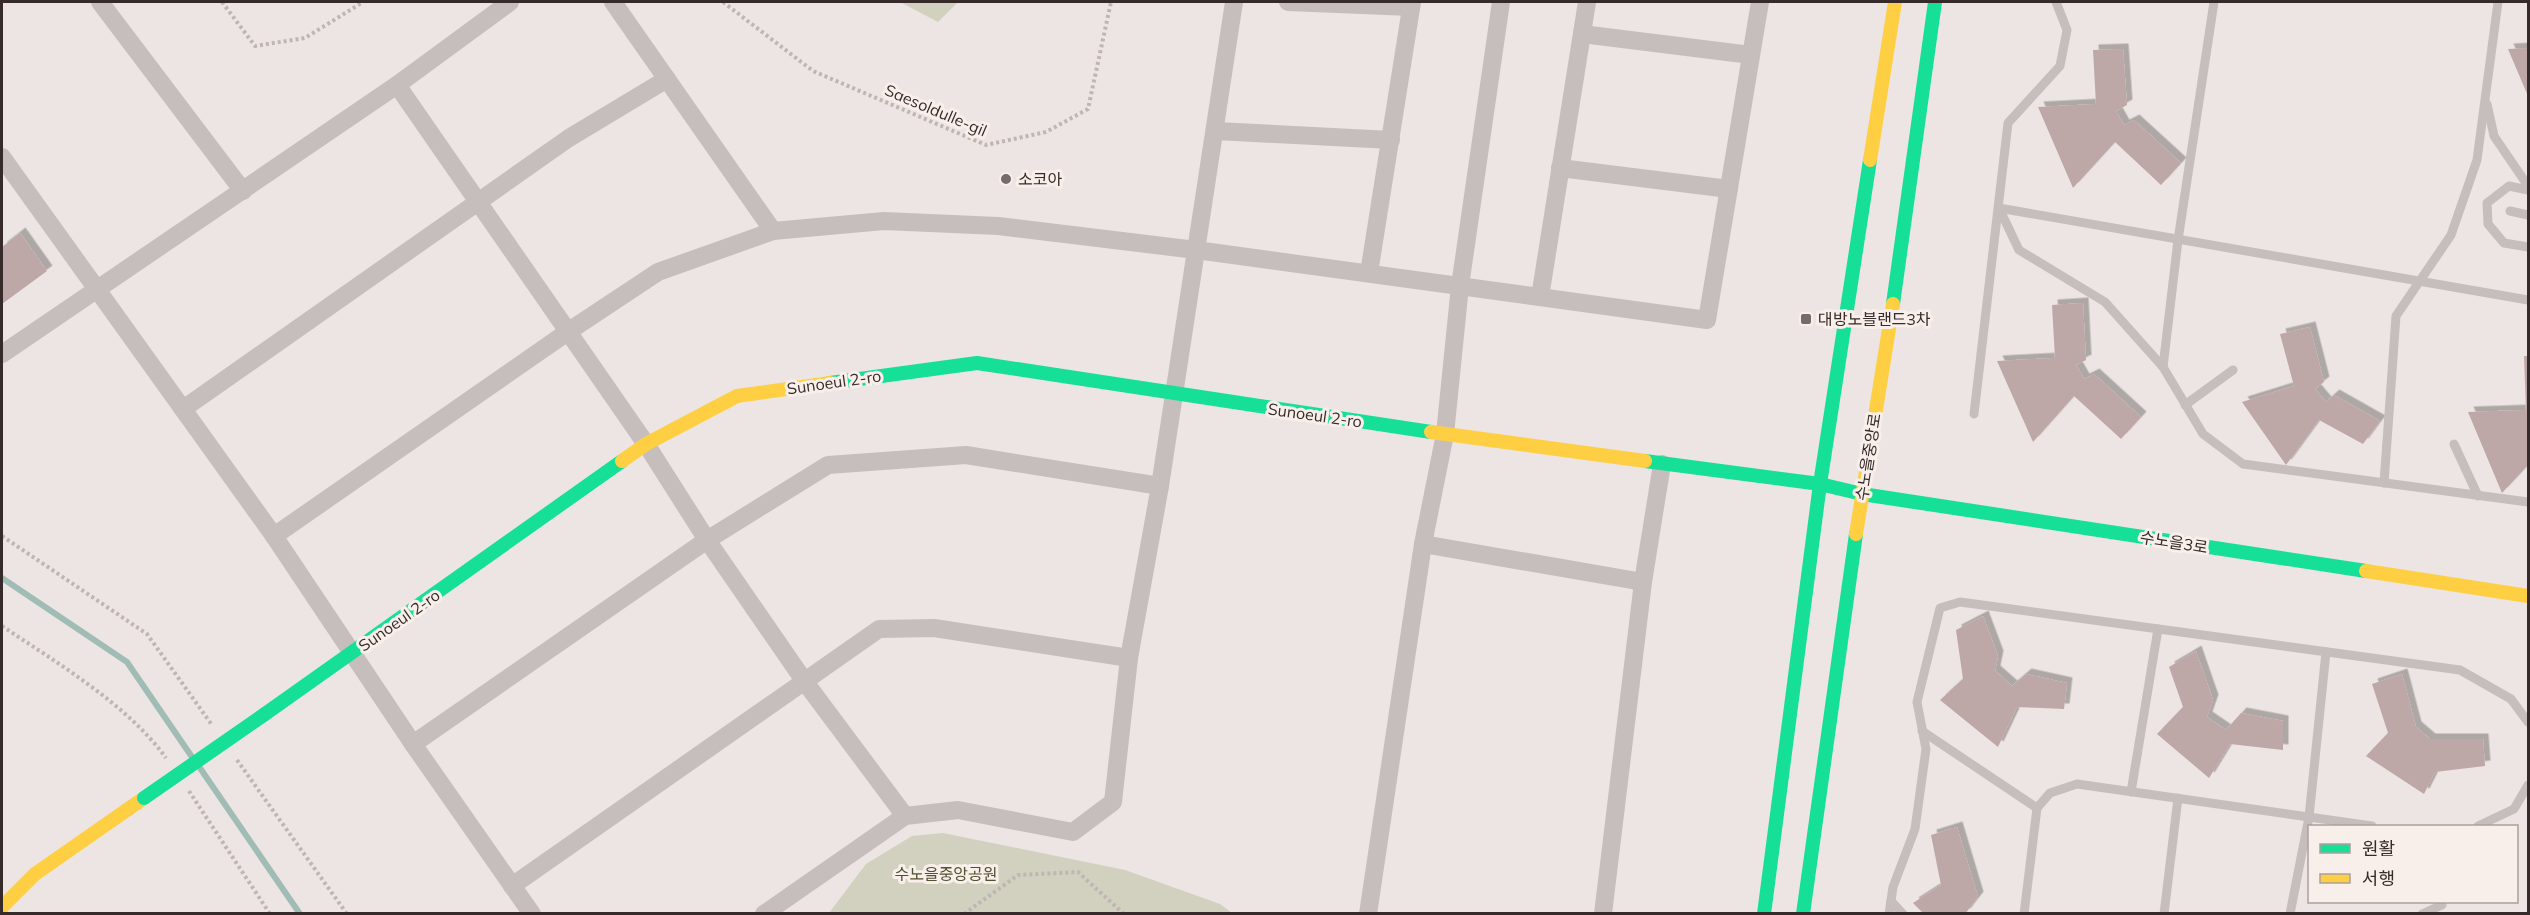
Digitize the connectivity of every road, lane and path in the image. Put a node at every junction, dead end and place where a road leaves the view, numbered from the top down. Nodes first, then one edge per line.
1 (100, 2) edge
2 (222, 2) edge
3 (363, 2) edge
4 (510, 2) edge
5 (613, 2) edge
6 (723, 2) edge
7 (1111, 2) edge
8 (1234, 2) edge
9 (1288, 2) edge
10 (1501, 2) edge
11 (1587, 2) edge
12 (1760, 2) edge
13 (1895, 2) edge
14 (1935, 2) edge
15 (2056, 2) edge
16 (2214, 2) edge
17 (2498, 2) edge
18 (1412, 4) edge
19 (1582, 34) junction
20 (1751, 56) junction
21 (667, 79) junction
22 (397, 85) junction
23 (2486, 97) junction
24 (1216, 131) junction
25 (1391, 140) junction
26 (2, 156) edge
27 (1560, 168) junction
28 (2529, 188) edge
29 (1729, 189) junction
30 (243, 191) junction
31 (479, 202) junction
32 (1999, 208) junction
33 (2510, 211) dead end
34 (2529, 215) edge
35 (773, 231) junction
36 (2178, 240) junction
37 (2529, 246) edge
38 (1196, 250) junction
39 (1370, 273) junction
40 (2420, 280) junction
41 (1460, 286) junction
42 (98, 290) junction
43 (1540, 297) junction
44 (2529, 300) edge
45 (569, 331) junction
46 (2, 354) edge
47 (2163, 367) junction
48 (2233, 370) dead end
49 (1173, 394) junction
50 (2185, 405) junction
51 (183, 409) junction
52 (1974, 414) dead end
53 (1445, 434) junction
54 (646, 444) junction
55 (2454, 444) dead end
56 (1662, 464) junction
57 (2384, 483) junction
58 (1820, 484) junction
59 (1160, 486) junction
60 (1862, 494) junction
61 (2478, 496) junction
62 (2529, 502) edge
63 (2, 536) edge
64 (274, 536) junction
65 (707, 540) junction
66 (1423, 544) junction
67 (1643, 582) junction
68 (2529, 596) edge
69 (2, 626) edge
70 (2158, 629) junction
71 (2326, 652) junction
72 (353, 653) junction
73 (1129, 658) junction
74 (805, 682) junction
75 (2529, 722) edge
76 (214, 728) dead end
77 (1922, 731) junction
78 (413, 744) junction
79 (235, 757) dead end
80 (166, 759) dead end
81 (184, 784) dead end
82 (2529, 785) edge
83 (2131, 792) junction
84 (2178, 798) junction
85 (2037, 808) junction
86 (905, 816) junction
87 (2309, 817) junction
88 (2365, 825) edge
89 (2480, 825) edge
90 (512, 886) junction
91 (1891, 902) junction
92 (2, 907) edge
93 (2442, 907) edge
94 (270, 914) edge
95 (347, 914) edge
96 (532, 914) edge
97 (764, 914) edge
98 (964, 914) edge
99 (1124, 914) edge
100 (1368, 914) edge
101 (1603, 914) edge
102 (1764, 914) edge
103 (1803, 914) edge
104 (1889, 914) edge
105 (1903, 914) edge
106 (2024, 914) edge
107 (2164, 914) edge
108 (2290, 914) edge
109 (2422, 914) edge

1 - 30 street
2 - 3 path
4 - 22 street
5 - 21 street
6 - 7 path, Saesoldulle-gil
8 - 24 street
9 - 18 street
10 - 41 street
11 - 19 street
12 - 20 street
13 - 58 street
14 - 60 street, 수노을중앙로
15 - 32 lane
16 - 36 lane
17 - 23 lane
18 - 25 street
19 - 20 street
19 - 27 street
20 - 29 street
21 - 31 street
21 - 35 street
22 - 30 street
22 - 31 street
23 - 28 lane
23 - 40 lane
24 - 25 street
24 - 38 street
25 - 39 street
26 - 42 street
27 - 29 street
27 - 43 street
28 - 37 lane
29 - 43 street
30 - 42 street
31 - 45 street
31 - 51 street
32 - 36 lane
32 - 47 lane
32 - 52 lane
33 - 34 lane
35 - 38 street
35 - 45 street
36 - 40 lane
36 - 47 lane
38 - 39 street
38 - 49 street
39 - 41 street
40 - 44 lane
40 - 57 lane
41 - 43 street
41 - 53 street
42 - 46 street
42 - 51 street
45 - 54 street
45 - 64 street
47 - 50 lane
48 - 50 lane
49 - 53 street, Sunoeul 2-ro
49 - 54 street, Sunoeul 2-ro
49 - 59 street
50 - 57 lane
51 - 64 street
53 - 56 street, Sunoeul 2-ro
53 - 66 street
54 - 65 street
54 - 72 street, Sunoeul 2-ro
55 - 61 lane
56 - 58 street, Sunoeul 2-ro
56 - 67 street
57 - 61 lane
58 - 60 street, 수노을3로
58 - 102 street
59 - 65 street
59 - 73 street
60 - 68 street, 수노을3로
60 - 103 street, 수노을중앙로
61 - 62 lane
63 - 76 path
64 - 72 street
65 - 74 street
65 - 78 street
66 - 67 street
66 - 100 street
67 - 101 street
69 - 80 path
70 - 71 lane
70 - 77 lane
70 - 83 lane
71 - 75 lane
71 - 87 lane
72 - 78 street
72 - 92 street, Sunoeul 2-ro, bridge
73 - 74 street
73 - 86 street
74 - 86 street
74 - 90 street
77 - 85 lane
77 - 91 lane
78 - 90 street
79 - 95 path
81 - 94 path
82 - 89 lane
83 - 84 lane
83 - 85 lane
84 - 87 lane
84 - 107 lane
85 - 106 lane
86 - 97 street
87 - 88 lane
87 - 108 lane
90 - 96 street
91 - 104 lane
91 - 105 lane
93 - 109 lane
98 - 99 path

